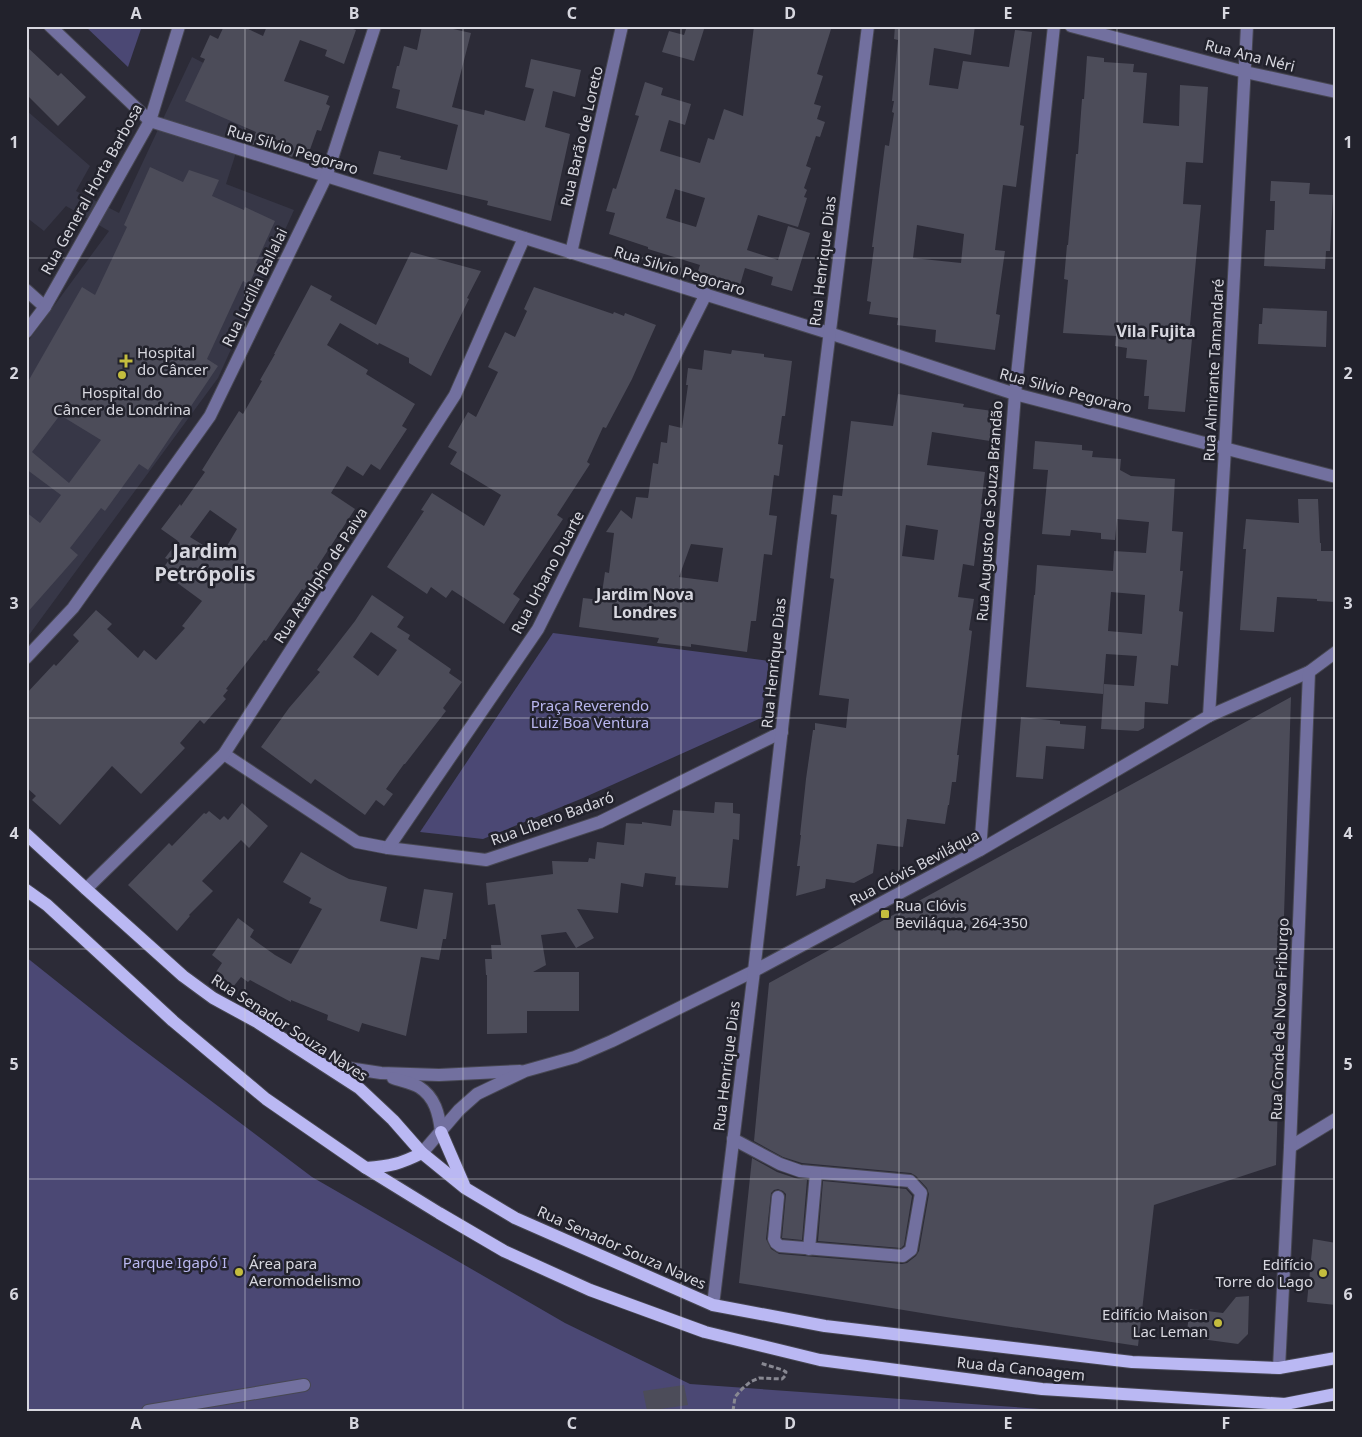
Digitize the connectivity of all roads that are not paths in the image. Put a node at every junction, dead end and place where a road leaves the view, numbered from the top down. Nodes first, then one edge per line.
1 (50, 26) edge
2 (179, 26) edge
3 (375, 26) edge
4 (622, 26) edge
5 (868, 26) edge
6 (1054, 26) edge
7 (1071, 26) edge
8 (1247, 26) edge
9 (1245, 72) junction
10 (1336, 92) edge
11 (150, 121) junction
12 (326, 177) junction
13 (524, 238) junction
14 (571, 253) junction
15 (26, 290) edge
16 (706, 294) junction
17 (45, 307) junction
18 (26, 332) edge
19 (829, 333) junction
20 (1015, 394) junction
21 (1226, 449) junction
22 (1336, 478) edge
23 (1336, 652) edge
24 (26, 658) edge
25 (1309, 672) junction
26 (1209, 716) junction
27 (782, 732) junction
28 (224, 754) junction
29 (26, 834) edge
30 (388, 848) junction
31 (980, 850) junction
32 (86, 889) junction
33 (26, 890) edge
34 (754, 971) junction
35 (322, 1064) junction
36 (525, 1071) junction
37 (381, 1073) junction
38 (1336, 1119) edge
39 (441, 1132) junction
40 (733, 1139) junction
41 (1290, 1147) junction
42 (422, 1153) junction
43 (366, 1168) junction
44 (816, 1172) junction
45 (466, 1188) junction
46 (778, 1197) dead end
47 (810, 1248) junction
48 (713, 1304) junction
49 (1336, 1358) edge
50 (1279, 1368) junction
51 (304, 1385) dead end
52 (1336, 1394) edge
53 (148, 1411) edge

1 - 11 street, Rua Silvio Pegoraro
2 - 11 street, Rua General Horta Barbosa
3 - 12 street, Rua Lucilla Ballalai
4 - 14 street, Rua Barão de Loreto
5 - 19 street, Rua Henrique Dias
6 - 20 street, Rua Augusto de Souza Brandão
7 - 9 street, Rua Ana Néri
8 - 9 street, Rua Almirante Tamandaré
9 - 10 street, Rua Ana Néri
9 - 21 street, Rua Almirante Tamandaré
11 - 12 street, Rua Silvio Pegoraro
11 - 17 street, Rua General Horta Barbosa
12 - 13 street, Rua Silvio Pegoraro
12 - 24 street, Rua Lucilla Ballalai
13 - 14 street, Rua Silvio Pegoraro
13 - 28 street, Rua Ataulpho de Paiva
14 - 16 street, Rua Silvio Pegoraro
15 - 17 street
16 - 19 street, Rua Silvio Pegoraro
16 - 30 street, Rua Urbano Duarte
17 - 18 street, Rua General Horta Barbosa
19 - 20 street, Rua Silvio Pegoraro
19 - 27 street, Rua Henrique Dias
20 - 21 street, Rua Silvio Pegoraro
20 - 31 street, Rua Augusto de Souza Brandão
21 - 22 street, Rua Silvio Pegoraro
21 - 26 street, Rua Almirante Tamandaré
23 - 25 street, Rua Clóvis Beviláqua
25 - 26 street, Rua Clóvis Beviláqua
25 - 41 street, Rua Conde de Nova Friburgo
26 - 31 street, Rua Clóvis Beviláqua
27 - 30 street, Rua Líbero Badaró
27 - 34 street, Rua Henrique Dias
28 - 30 street, Rua Líbero Badaró
28 - 32 street, Rua Ataulpho de Paiva
29 - 32 main road, Rua Senador Souza Naves
31 - 34 street, Rua Clóvis Beviláqua
32 - 35 main road, Rua Senador Souza Naves
33 - 43 main road, Rua da Canoagem
34 - 36 street, Rua Clóvis Beviláqua
34 - 40 street, Rua Henrique Dias
35 - 37 street, Rua Clóvis Beviláqua
35 - 42 main road, Rua Senador Souza Naves
36 - 37 street, Rua Clóvis Beviláqua
36 - 39 street, Rua Clóvis Beviláqua
37 - 39 street
38 - 41 street
39 - 42 street, Rua Clóvis Beviláqua
39 - 45 main road
40 - 44 street
40 - 48 street, Rua Henrique Dias
41 - 50 street, Rua Conde de Nova Friburgo
42 - 43 main road
42 - 45 main road, Rua Senador Souza Naves
43 - 52 main road, Rua da Canoagem
44 - 47 street
44 - 47 street
45 - 48 main road, Rua Senador Souza Naves
46 - 47 street
48 - 50 main road, Rua Senador Souza Naves
49 - 50 main road, Rua Senador Souza Naves
51 - 53 street

